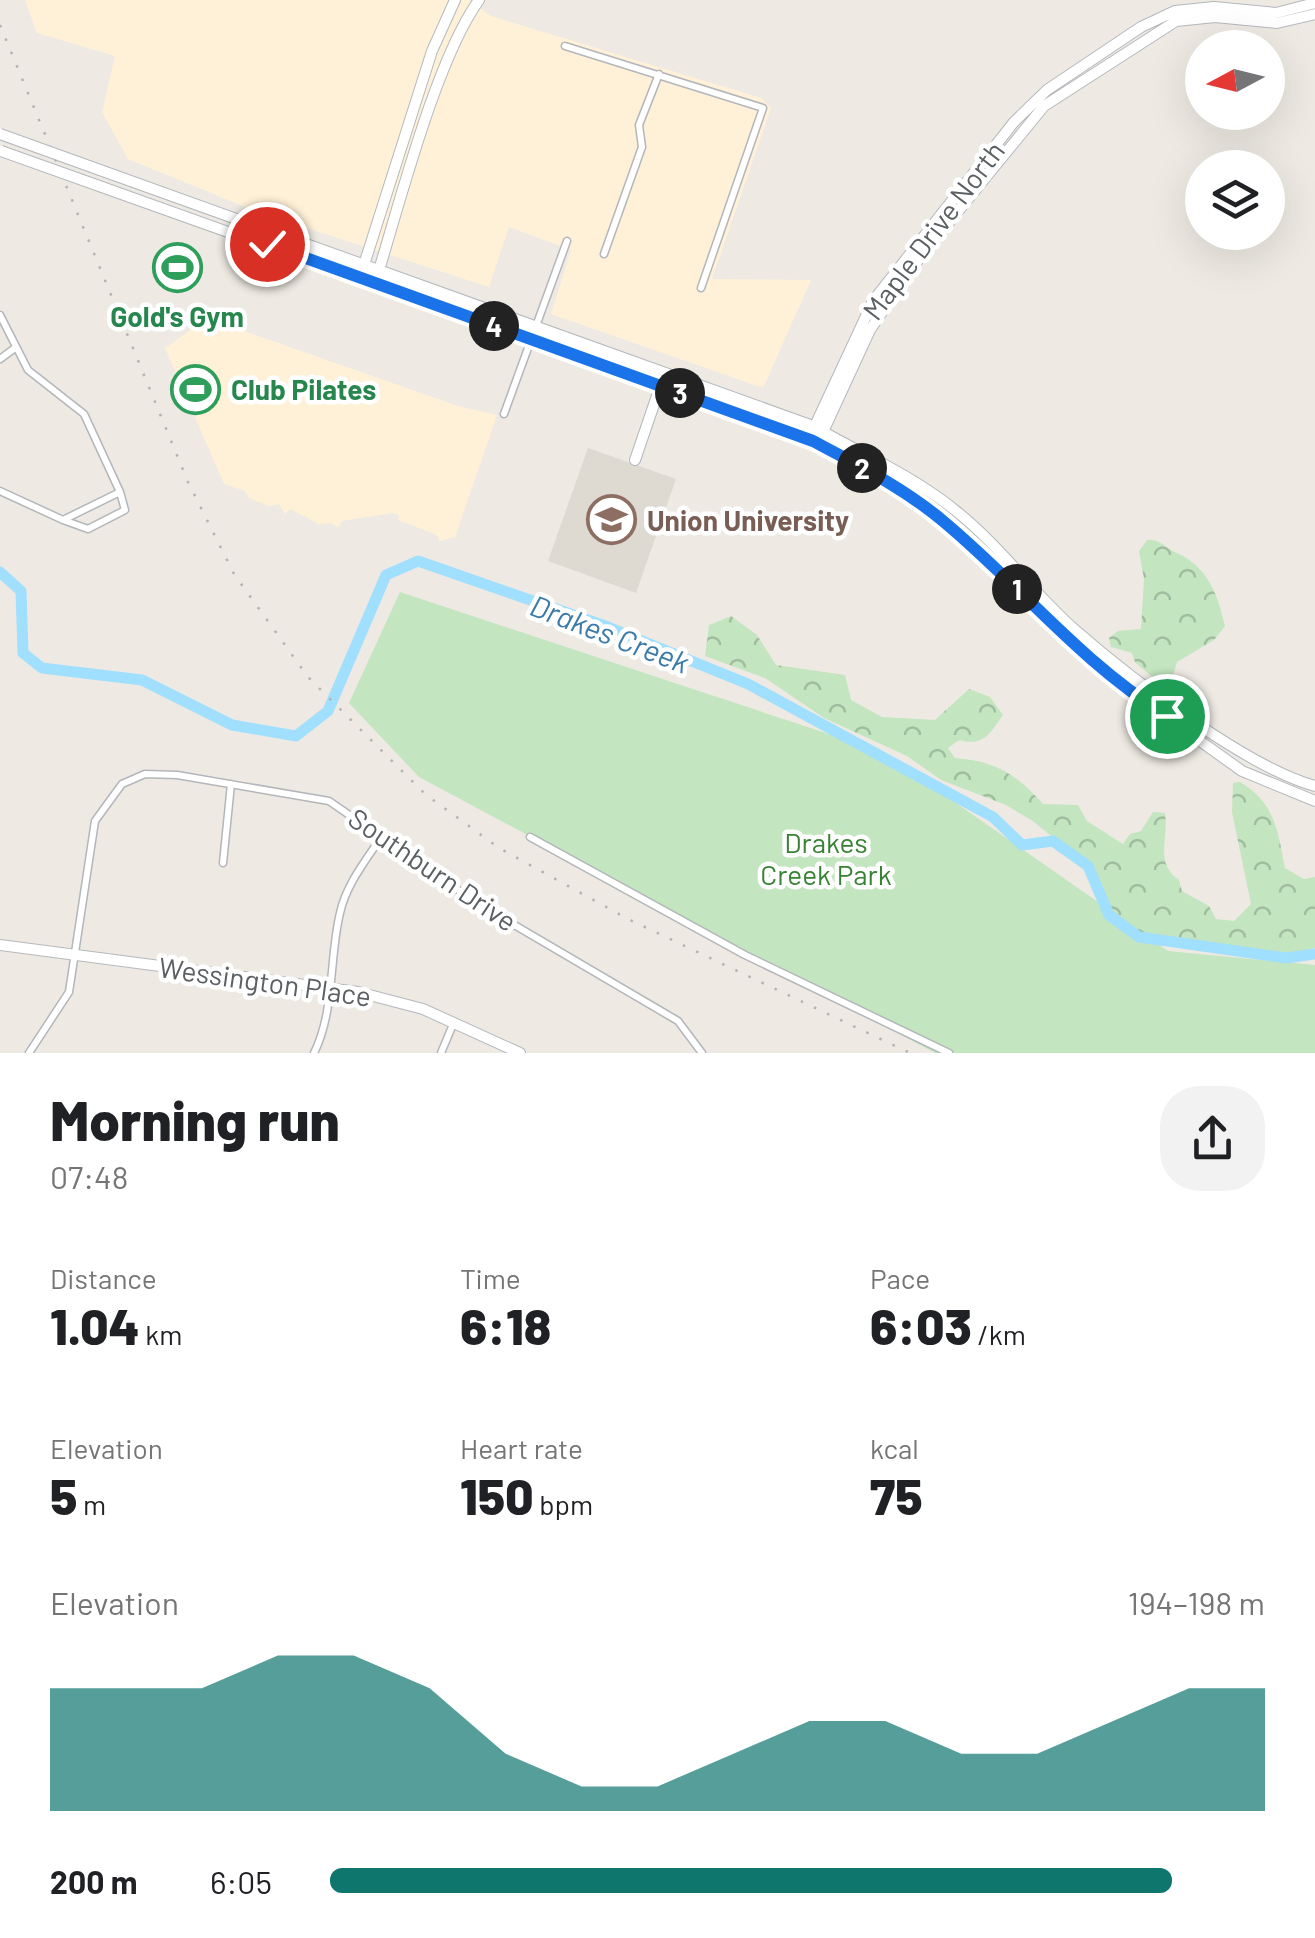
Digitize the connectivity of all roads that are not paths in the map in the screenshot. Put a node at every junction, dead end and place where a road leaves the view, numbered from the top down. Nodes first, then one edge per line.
1 (455, 0) edge
2 (480, 0) edge
3 (1315, 3) edge
4 (1315, 14) edge
5 (1276, 18) junction
6 (565, 46) dead end
7 (659, 74) junction
8 (0, 134) edge
9 (1, 150) edge
10 (567, 241) dead end
11 (604, 254) dead end
12 (361, 265) junction
13 (379, 270) junction
14 (364, 282) junction
15 (701, 288) dead end
16 (0, 315) edge
17 (535, 326) junction
18 (530, 339) junction
19 (16, 348) junction
20 (0, 359) edge
21 (662, 372) junction
22 (661, 386) junction
23 (504, 414) dead end
24 (818, 429) junction
25 (813, 441) junction
26 (635, 460) dead end
27 (0, 491) edge
28 (120, 492) junction
29 (63, 520) junction
30 (1175, 705) junction
31 (1167, 716) junction
32 (231, 784) junction
33 (1315, 786) edge
34 (1315, 801) edge
35 (382, 836) junction
36 (530, 837) dead end
37 (223, 863) dead end
38 (0, 945) edge
39 (76, 955) junction
40 (328, 987) junction
41 (454, 1021) junction
42 (28, 1053) edge
43 (314, 1053) edge
44 (442, 1053) edge
45 (520, 1053) edge
46 (702, 1053) edge
47 (949, 1053) edge

1 - 12 main road
2 - 13 main road
3 - 5 main road, Maple Drive North
4 - 5 main road, Maple Drive North
5 - 24 main road, Maple Drive North
6 - 7 street
7 - 11 street
7 - 15 street
8 - 12 main road, bridge
9 - 14 main road, bridge
10 - 17 street
12 - 13 main road
12 - 14 main road
13 - 14 main road
13 - 17 main road
14 - 18 main road
16 - 19 street
17 - 18 street
17 - 21 main road
18 - 22 main road
18 - 23 street
19 - 20 street
19 - 28 street
21 - 22 main road
21 - 24 main road
22 - 25 main road
22 - 26 main road
24 - 25 main road, Maple Drive North
24 - 30 main road
25 - 31 main road
27 - 29 street
28 - 29 street
28 - 29 street
30 - 31 main road
30 - 33 main road
31 - 34 main road
32 - 35 street, Southburn Drive
32 - 37 street
32 - 39 street, Southburn Drive
35 - 40 street
35 - 46 street, Southburn Drive
36 - 47 street
38 - 39 main road, Wessington Place
39 - 40 main road, Wessington Place
39 - 42 street, Southburn Drive
40 - 41 main road, Wessington Place
40 - 43 street
41 - 44 street
41 - 45 main road, Wessington Place

